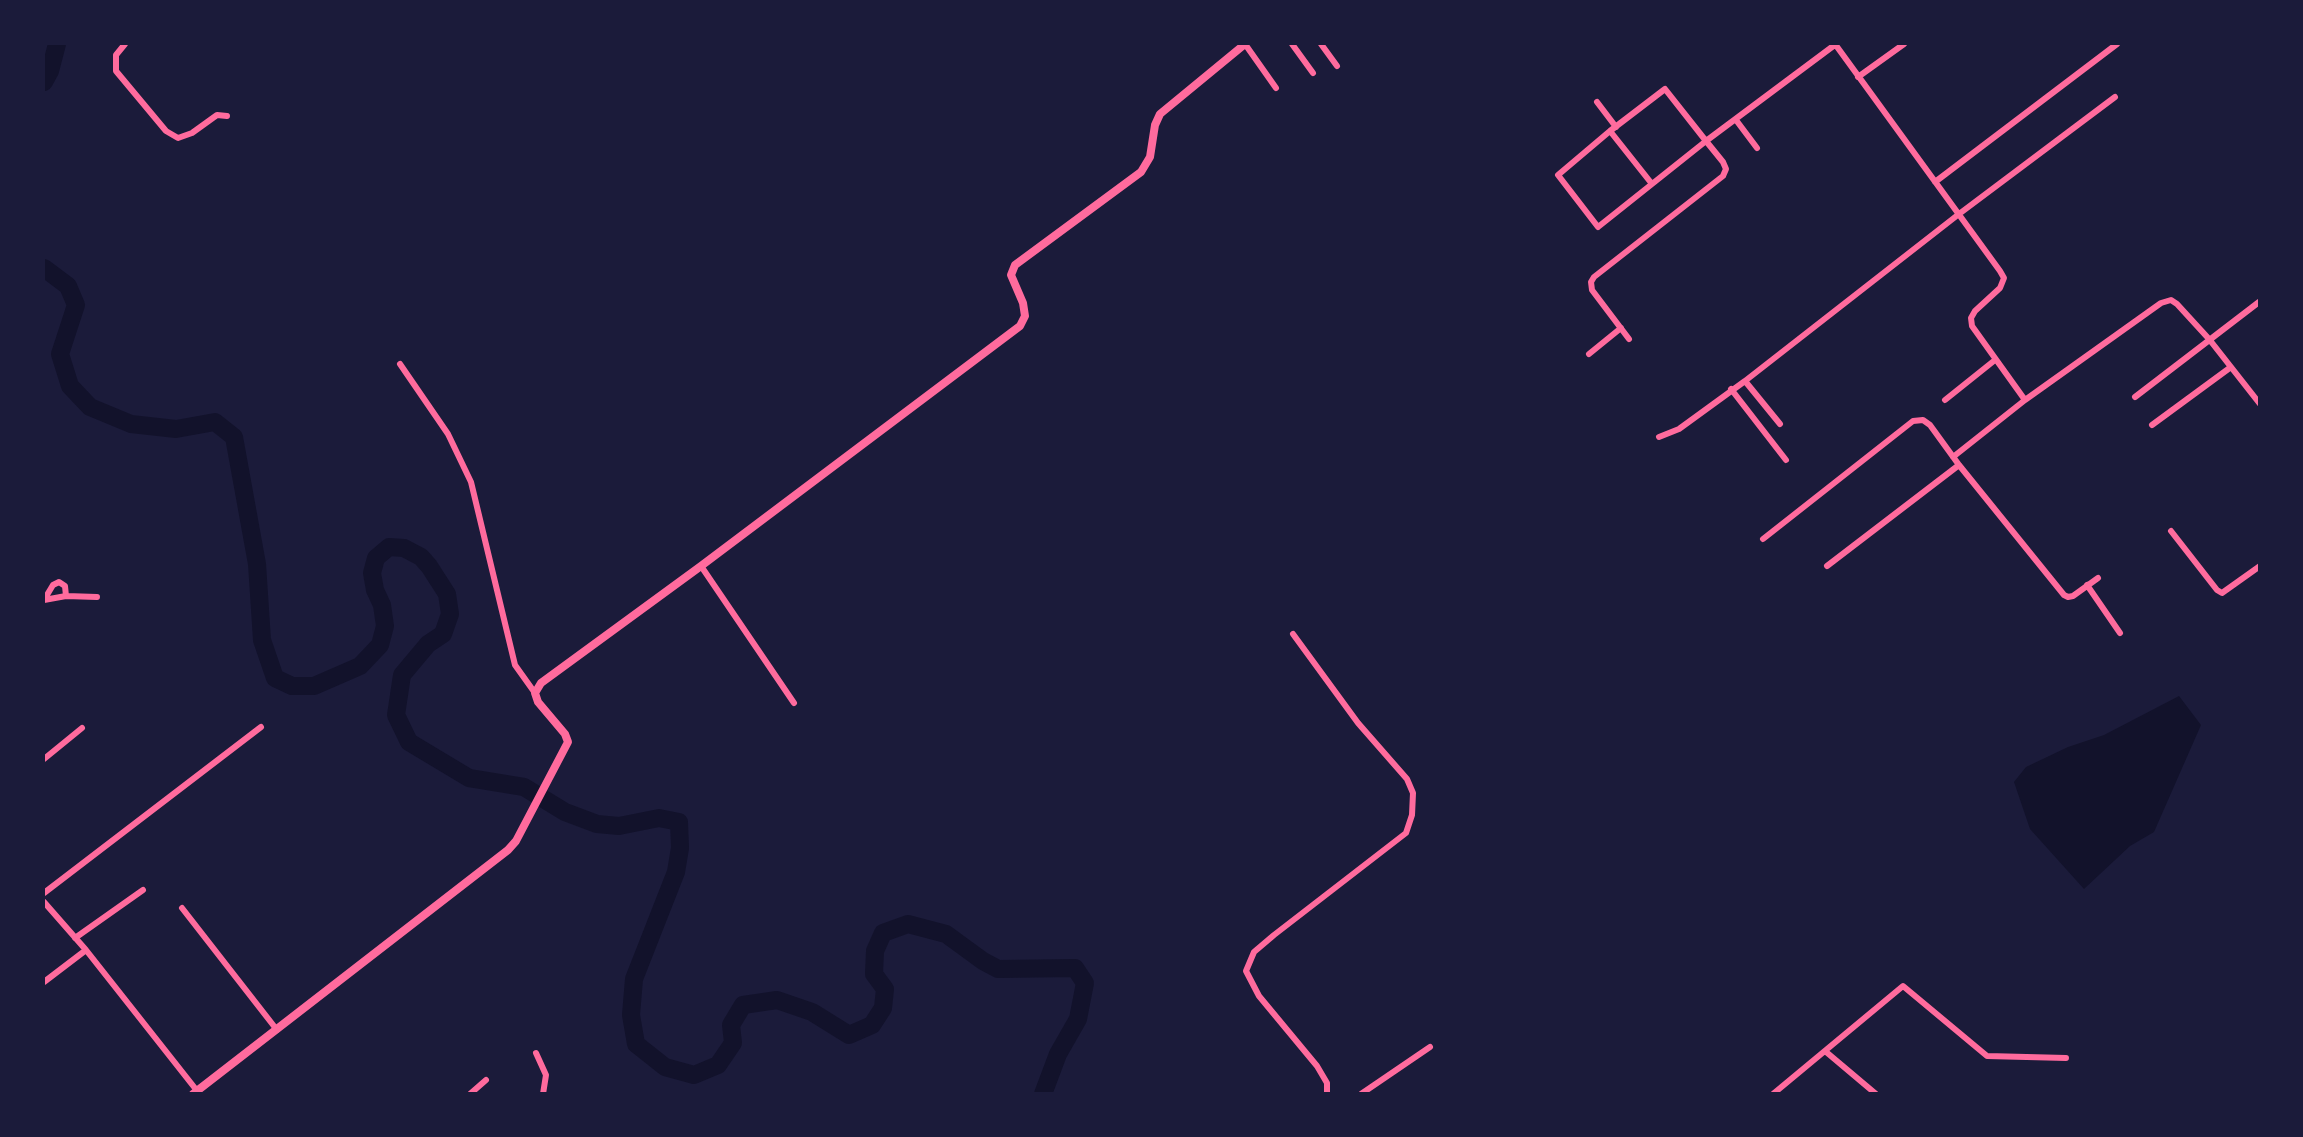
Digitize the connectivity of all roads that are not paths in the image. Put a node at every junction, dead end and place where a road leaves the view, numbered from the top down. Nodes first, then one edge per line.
1 (125, 44) edge
2 (1245, 44) edge
3 (1292, 44) edge
4 (1321, 44) edge
5 (1835, 44) edge
6 (1904, 44) edge
7 (2117, 44) edge
8 (1337, 66) dead end
9 (1313, 73) dead end
10 (1858, 77) junction
11 (1276, 88) dead end
12 (2115, 97) dead end
13 (1597, 102) dead end
14 (227, 116) dead end
15 (1736, 120) junction
16 (1613, 129) junction
17 (1706, 141) junction
18 (1757, 148) dead end
19 (1935, 182) junction
20 (1652, 184) junction
21 (1959, 214) junction
22 (2259, 302) edge
23 (1621, 328) junction
24 (1629, 339) dead end
25 (2209, 339) junction
26 (1589, 354) dead end
27 (1995, 360) junction
28 (400, 364) dead end
29 (2231, 367) junction
30 (1745, 381) junction
31 (1731, 389) junction
32 (2135, 396) dead end
33 (1945, 400) dead end
34 (2025, 400) junction
35 (2259, 404) edge
36 (1780, 424) dead end
37 (2152, 425) dead end
38 (1659, 437) dead end
39 (1953, 458) junction
40 (1786, 460) dead end
41 (1959, 465) junction
42 (2171, 531) dead end
43 (1763, 539) dead end
44 (701, 566) junction
45 (1827, 566) dead end
46 (2259, 566) edge
47 (2098, 578) dead end
48 (2087, 585) junction
49 (66, 596) junction
50 (97, 597) dead end
51 (44, 600) edge
52 (2120, 633) dead end
53 (1293, 634) dead end
54 (535, 693) junction
55 (794, 703) dead end
56 (261, 727) dead end
57 (82, 728) dead end
58 (44, 759) edge
59 (143, 890) dead end
60 (44, 893) edge
61 (44, 902) edge
62 (182, 908) dead end
63 (75, 938) junction
64 (86, 950) junction
65 (44, 982) edge
66 (277, 1030) junction
67 (1430, 1047) dead end
68 (1825, 1051) junction
69 (536, 1053) dead end
70 (2066, 1058) dead end
71 (486, 1080) dead end
72 (197, 1092) edge
73 (470, 1094) edge
74 (543, 1094) edge
75 (1327, 1094) edge
76 (1360, 1094) edge
77 (1773, 1094) edge
78 (1875, 1094) edge

1 - 14 street
2 - 11 street
2 - 44 street
3 - 9 street
4 - 8 street
5 - 10 street
5 - 15 street
6 - 10 street
7 - 19 street
10 - 19 street
12 - 21 street
13 - 16 street
15 - 17 street
15 - 18 street
16 - 17 street
16 - 20 street
16 - 20 street
17 - 20 street
17 - 23 street
19 - 21 street
21 - 27 street
21 - 30 street
22 - 25 street
23 - 24 street
23 - 26 street
25 - 29 street
25 - 32 street
25 - 34 street
27 - 33 street
27 - 34 street
28 - 54 street
29 - 35 street
29 - 37 street
30 - 31 street
30 - 36 street
31 - 38 street
31 - 40 street
34 - 39 street
39 - 41 street
39 - 43 street
41 - 45 street
41 - 48 street
42 - 46 street
44 - 54 street
44 - 55 street
47 - 48 street
48 - 52 street
49 - 50 street
49 - 51 street
49 - 51 street
53 - 75 street
54 - 66 street
56 - 60 street
57 - 58 street
59 - 63 street
61 - 63 street
62 - 66 street
63 - 64 street
64 - 65 street
64 - 72 street
66 - 72 street
67 - 76 street
68 - 70 street
68 - 77 street
68 - 78 street
69 - 74 street
71 - 73 street

